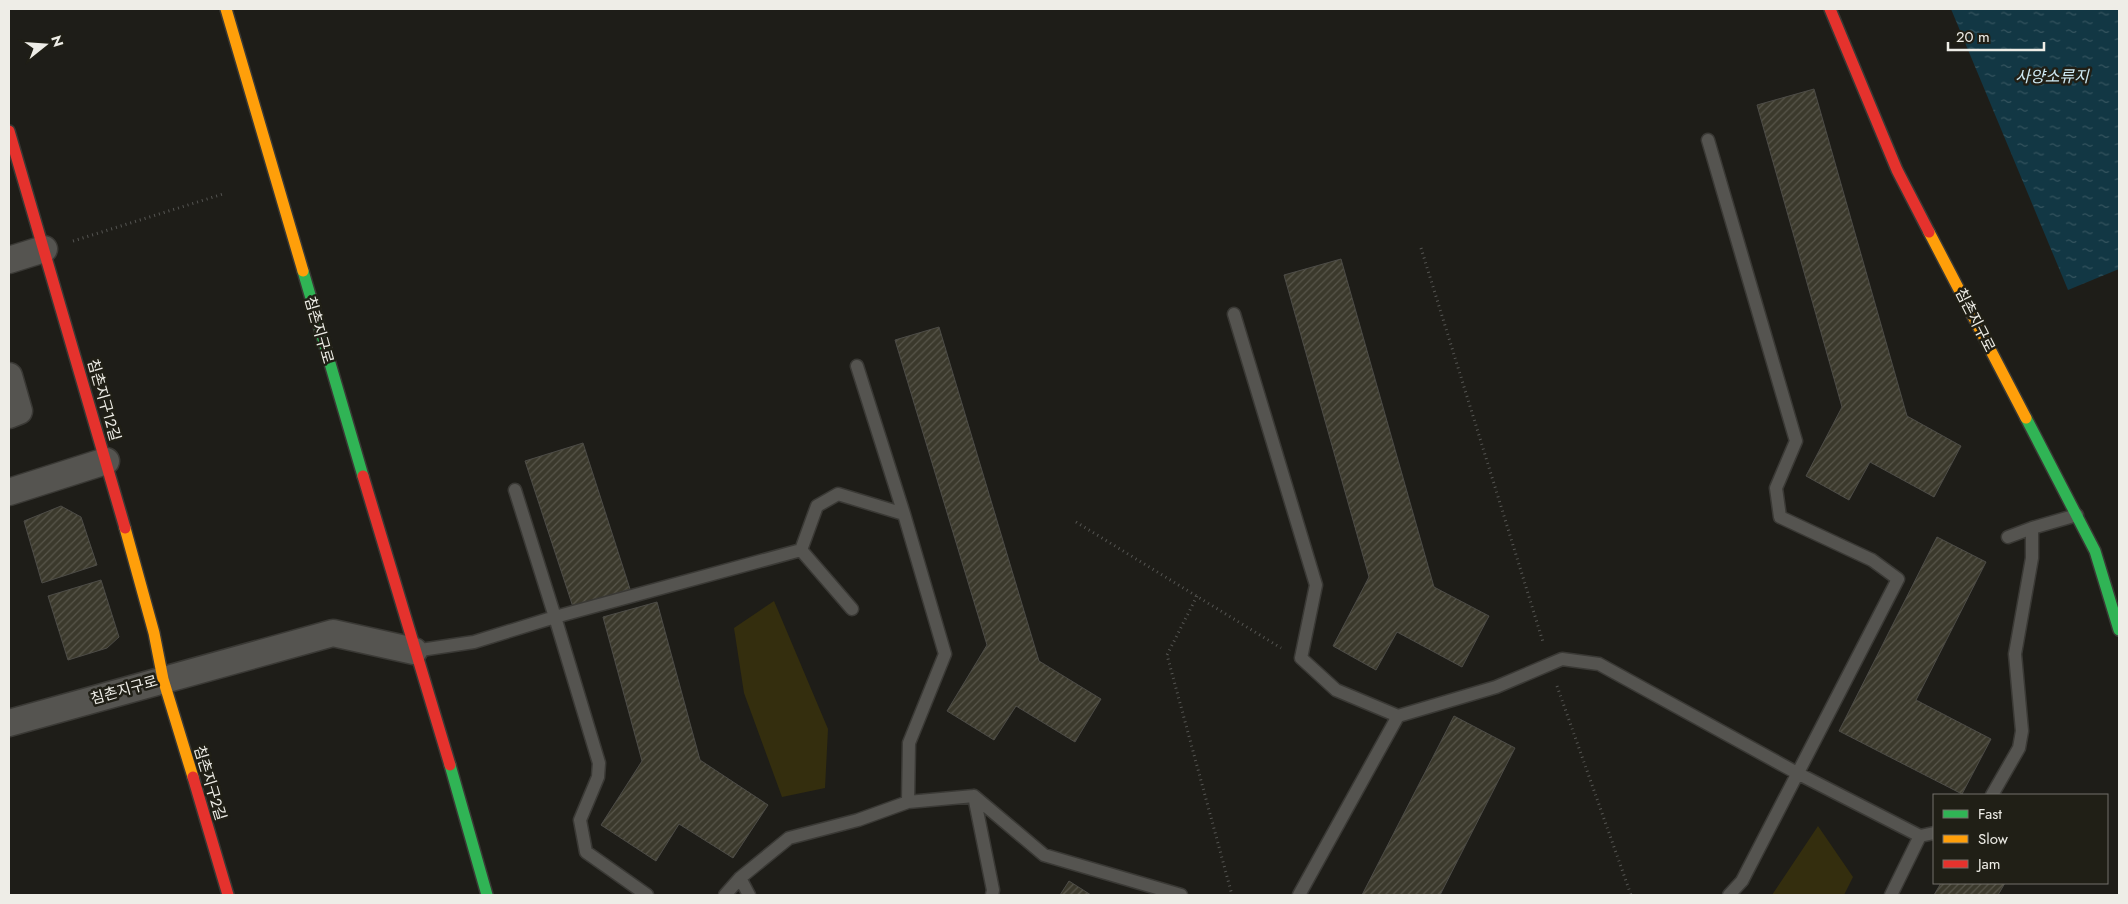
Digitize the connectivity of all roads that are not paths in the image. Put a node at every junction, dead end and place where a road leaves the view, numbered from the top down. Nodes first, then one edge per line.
1 (226, 9) edge
2 (1830, 9) edge
3 (9, 131) edge
4 (1708, 140) dead end
5 (55, 246) junction
6 (9, 260) edge
7 (1234, 314) dead end
8 (857, 366) dead end
9 (9, 376) edge
10 (9, 415) edge
11 (106, 461) junction
12 (514, 490) dead end
13 (9, 492) edge
14 (904, 514) junction
15 (2077, 515) junction
16 (2032, 528) junction
17 (2008, 537) dead end
18 (801, 550) junction
19 (852, 609) dead end
20 (556, 617) junction
21 (2119, 630) edge
22 (414, 651) junction
23 (163, 679) junction
24 (1398, 716) junction
25 (9, 723) edge
26 (1797, 773) junction
27 (1993, 794) edge
28 (974, 796) junction
29 (908, 802) junction
30 (1933, 833) edge
31 (1920, 836) junction
32 (740, 878) junction
33 (228, 895) edge
34 (487, 895) edge
35 (647, 895) edge
36 (725, 895) edge
37 (749, 895) edge
38 (992, 895) edge
39 (1181, 895) edge
40 (1299, 895) edge
41 (1729, 895) edge
42 (1891, 895) edge

1 - 22 street, 침촌지구로
2 - 15 street, 침촌지구로
3 - 5 street, 침촌지구12길
4 - 26 lane
5 - 6 street
5 - 11 street, 침촌지구12길
7 - 24 lane
8 - 14 lane
9 - 10 street
11 - 13 street
11 - 23 street, 침촌지구12길
12 - 20 lane
14 - 18 lane
14 - 29 lane
15 - 16 lane
15 - 21 street, 침촌지구로
16 - 17 lane
16 - 27 lane
18 - 19 lane
18 - 20 lane
20 - 22 lane
20 - 35 lane
22 - 23 street, 침촌지구로
22 - 34 street, 침촌지구로
23 - 25 street, 침촌지구로
23 - 33 street, 침촌지구2길
24 - 26 lane
24 - 40 lane
26 - 31 lane
26 - 41 lane
28 - 29 lane
28 - 38 lane
28 - 39 lane
29 - 32 lane
30 - 31 lane
31 - 42 lane
32 - 36 lane
32 - 37 lane

